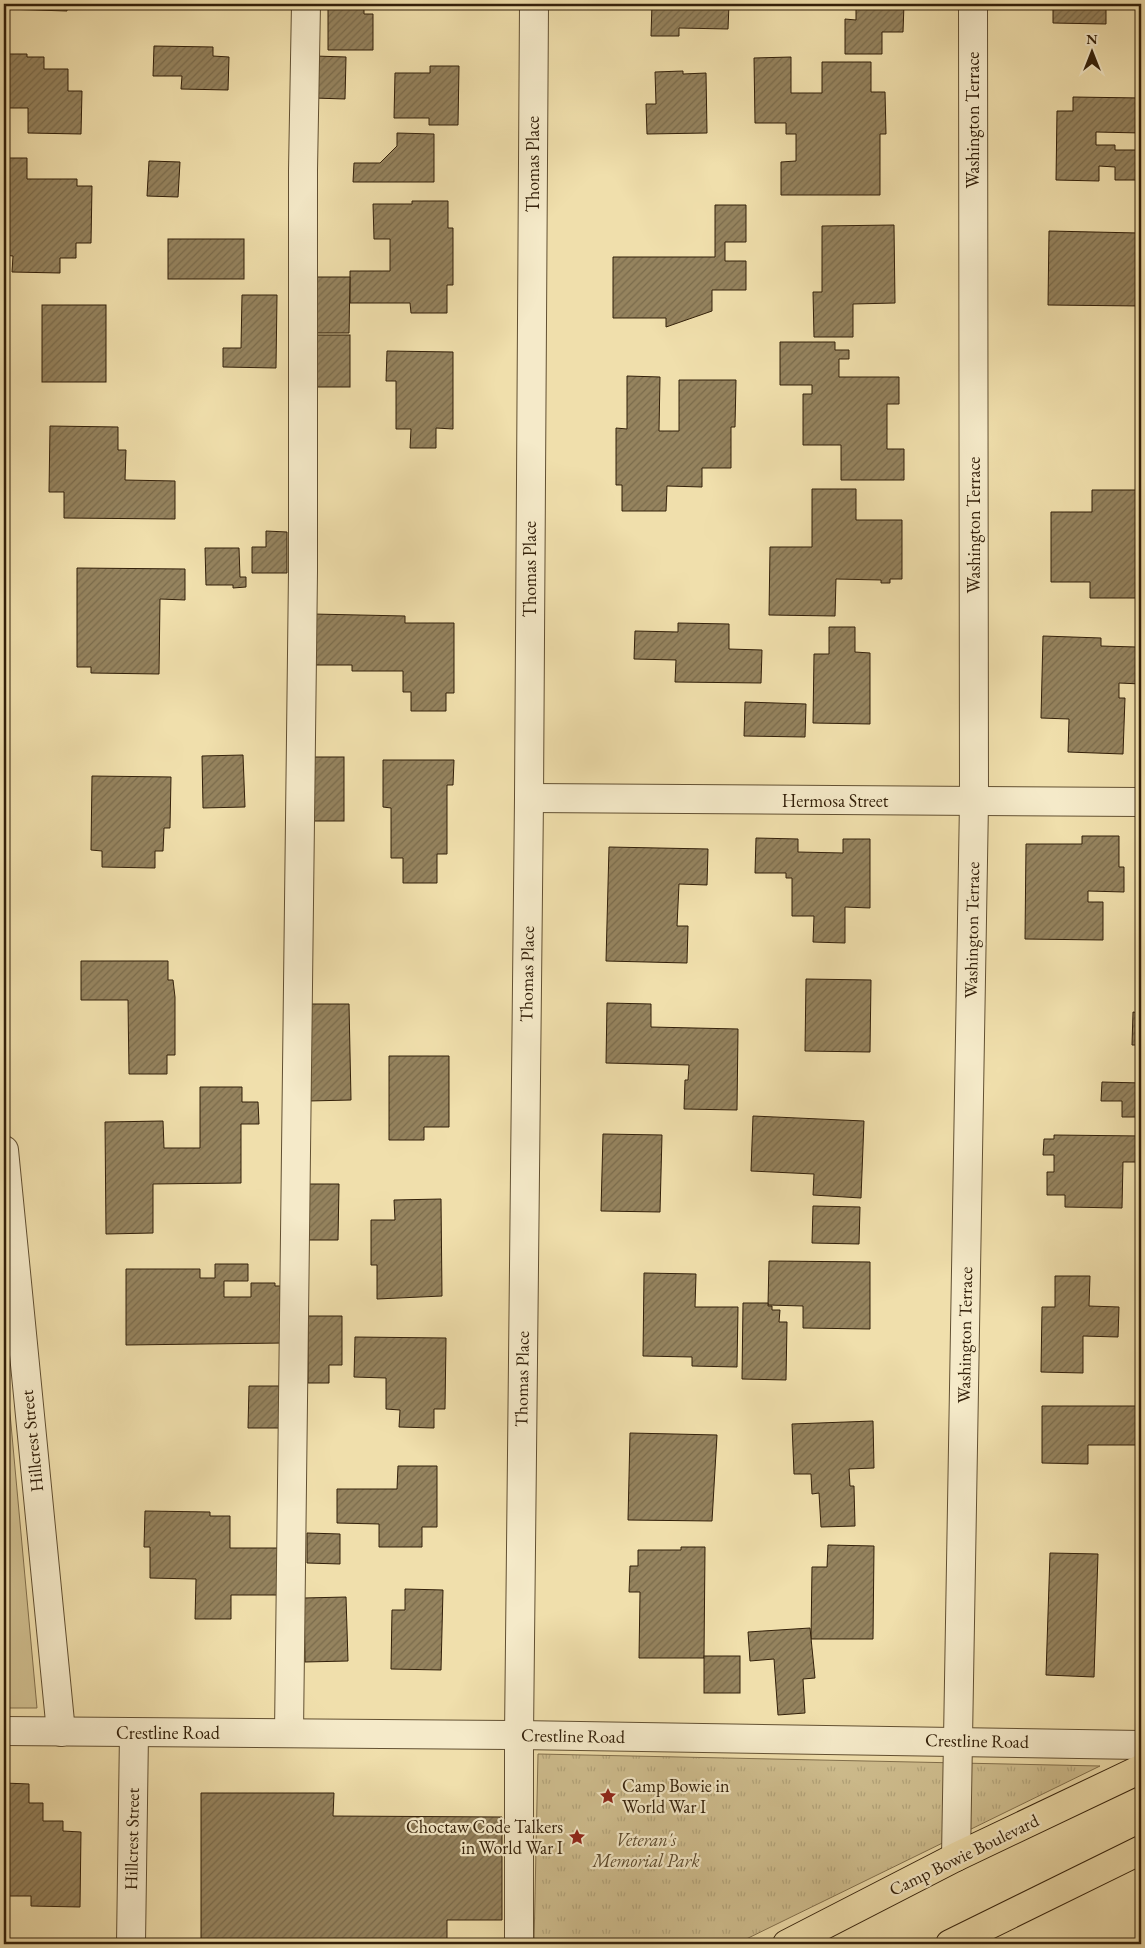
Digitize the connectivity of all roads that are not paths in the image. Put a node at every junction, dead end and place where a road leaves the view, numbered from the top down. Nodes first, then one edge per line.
1 (306, 4) edge
2 (534, 4) edge
3 (973, 4) edge
4 (529, 798) junction
5 (974, 802) junction
6 (1141, 802) edge
7 (4, 1150) edge
8 (4, 1731) edge
9 (61, 1732) junction
10 (134, 1733) junction
11 (289, 1734) junction
12 (519, 1735) junction
13 (958, 1741) junction
14 (1141, 1745) edge
15 (1141, 1769) edge
16 (1141, 1850) edge
17 (956, 1857) junction
18 (131, 1944) edge
19 (519, 1944) edge
20 (787, 1944) edge
21 (950, 1944) edge

1 - 11 street
2 - 4 street, Thomas Place
3 - 5 street, Washington Terrace
4 - 5 street, Hermosa Street
4 - 12 street, Thomas Place
5 - 6 street, Hermosa Street
5 - 13 street, Washington Terrace
7 - 9 street, Hillcrest Street
8 - 9 street, Crestline Road
9 - 10 street, Crestline Road
10 - 11 street, Crestline Road
10 - 18 street, Hillcrest Street
11 - 12 street, Crestline Road
12 - 13 street, Crestline Road
12 - 19 street, Thomas Place
13 - 14 street, Crestline Road
13 - 17 street, Washington Terrace
15 - 17 main road, Camp Bowie Boulevard
16 - 21 main road
17 - 20 main road, Camp Bowie Boulevard

